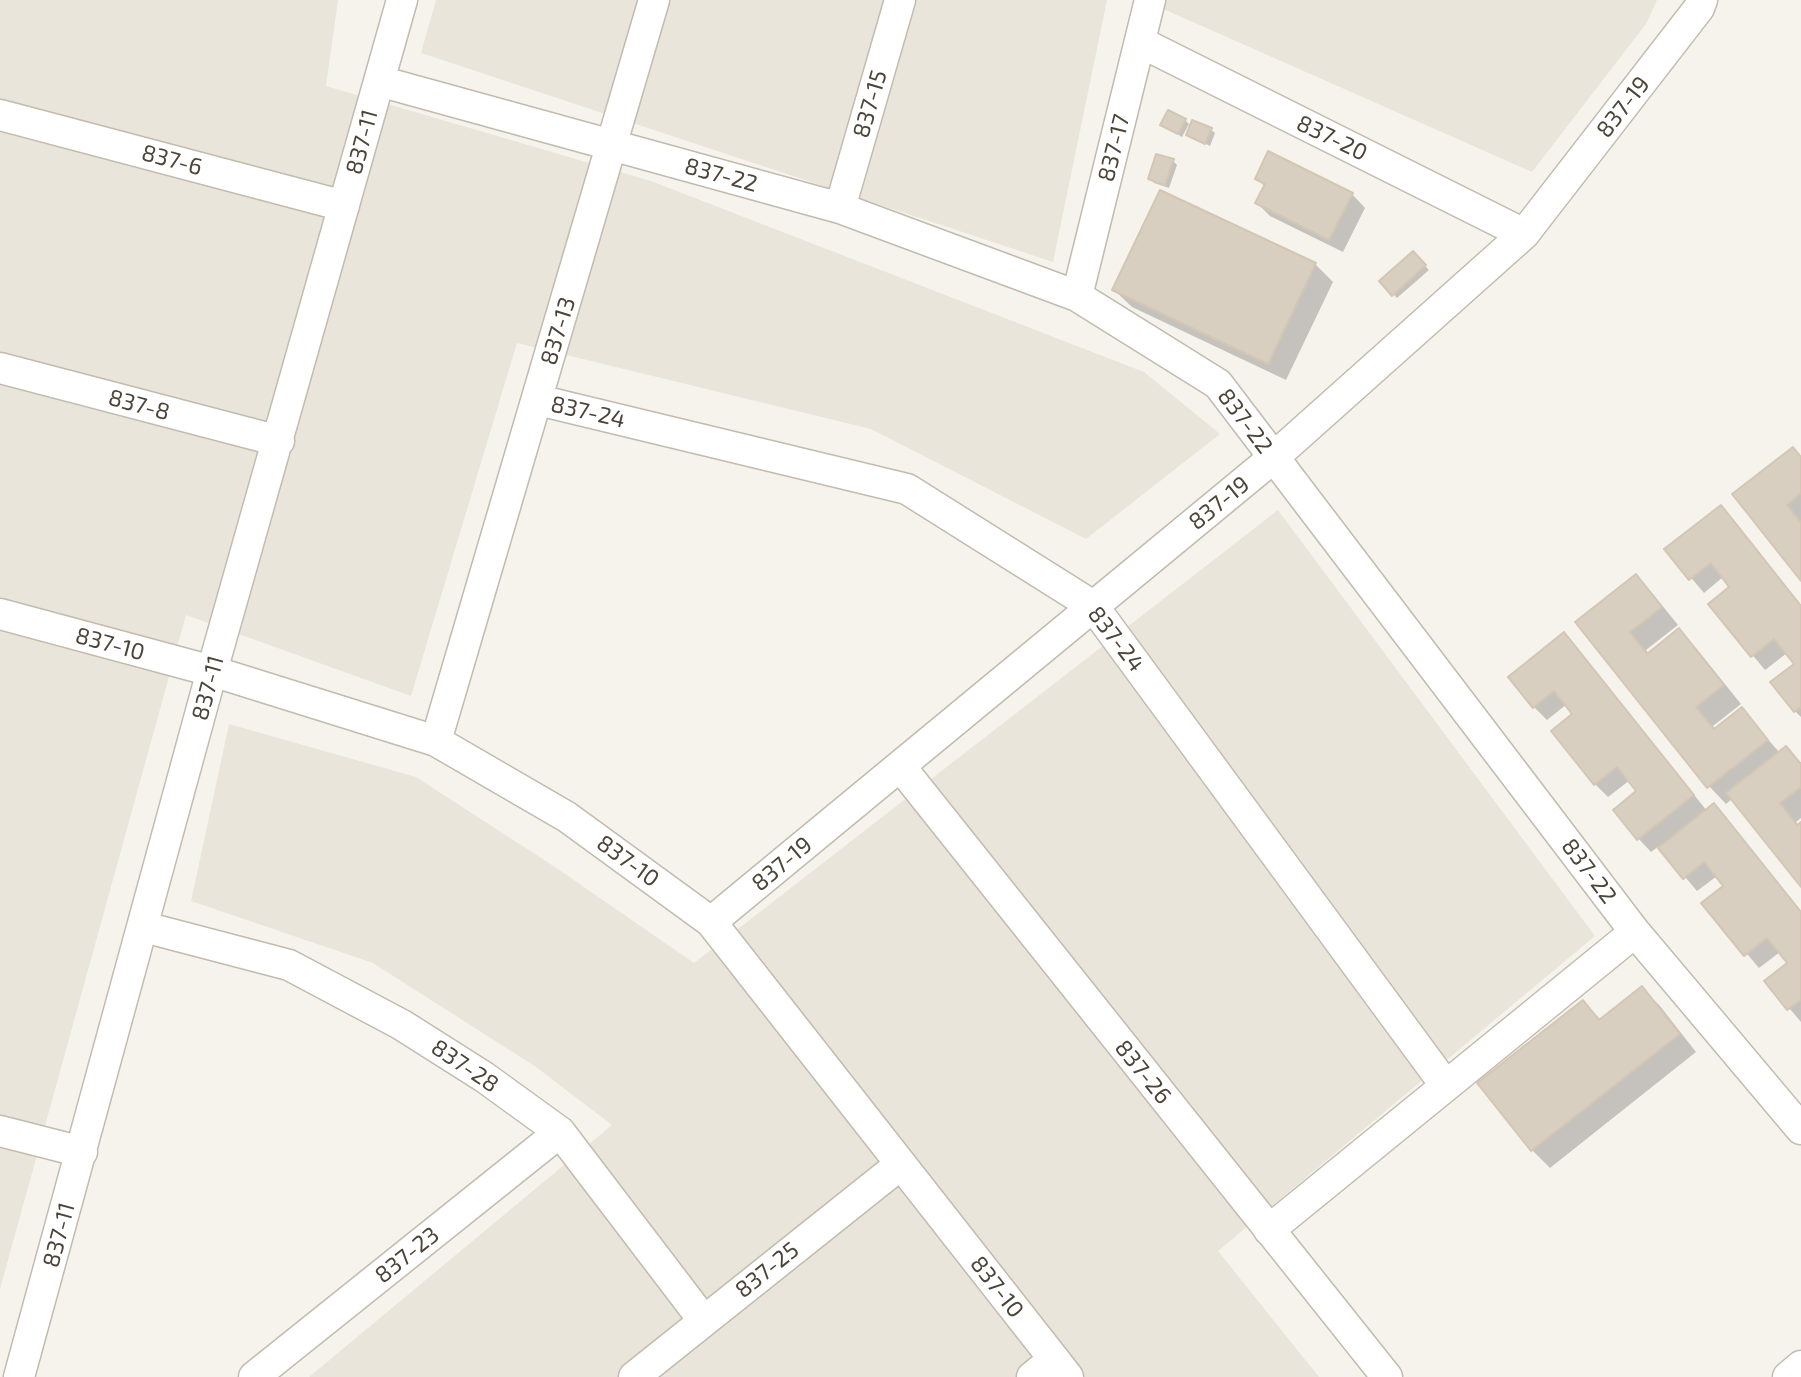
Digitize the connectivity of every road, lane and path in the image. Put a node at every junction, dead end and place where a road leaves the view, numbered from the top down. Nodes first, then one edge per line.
1 (402, 0) edge
2 (654, 0) edge
3 (900, 0) edge
4 (1150, 0) edge
5 (1692, 3) edge
6 (1140, 42) junction
7 (379, 81) junction
8 (0, 115) edge
9 (613, 146) junction
10 (344, 206) junction
11 (840, 208) junction
12 (1524, 234) junction
13 (1077, 296) junction
14 (0, 368) edge
15 (538, 400) junction
16 (279, 441) junction
17 (1273, 458) junction
18 (1093, 606) junction
19 (0, 614) edge
20 (212, 671) junction
21 (436, 741) junction
22 (900, 766) junction
23 (711, 922) junction
24 (144, 927) junction
25 (1635, 932) junction
26 (1446, 1086) junction
27 (1801, 1129) edge
28 (0, 1131) edge
29 (560, 1132) junction
30 (82, 1152) junction
31 (901, 1164) junction
32 (1269, 1230) junction
33 (704, 1321) junction
34 (1801, 1366) edge
35 (1051, 1371) edge
36 (19, 1377) edge
37 (254, 1377) edge
38 (634, 1377) edge
39 (1387, 1377) edge
40 (1788, 1377) edge

1 - 7 street, 837-11
2 - 9 street, 837-13
3 - 11 street, 837-15
4 - 6 street, 837-17
5 - 12 street, 837-19
6 - 12 street, 837-20
6 - 13 street, 837-17
7 - 9 street, 837-22
7 - 10 street, 837-11
8 - 10 street, 837-6
9 - 11 street, 837-22
9 - 15 street, 837-13
10 - 16 street, 837-11
11 - 13 street, 837-22
12 - 17 street, 837-19
13 - 17 street, 837-22
14 - 16 street, 837-8
15 - 18 street, 837-24
15 - 21 street, 837-13
16 - 20 street, 837-11
17 - 18 street, 837-19
17 - 25 street, 837-22
18 - 22 street, 837-19
18 - 26 street, 837-24
19 - 20 street, 837-10
20 - 21 street, 837-10
20 - 24 street, 837-11
21 - 23 street, 837-10
22 - 23 street, 837-19
22 - 32 street, 837-26
23 - 31 street, 837-10
24 - 29 street, 837-28
24 - 30 street, 837-11
25 - 26 street
25 - 27 street, 837-22
26 - 32 street
28 - 30 street
29 - 33 street, 837-28
29 - 37 street, 837-23
30 - 36 street, 837-11
31 - 33 street, 837-25
31 - 35 street, 837-10
32 - 39 street, 837-26
33 - 38 street, 837-25
34 - 40 street

